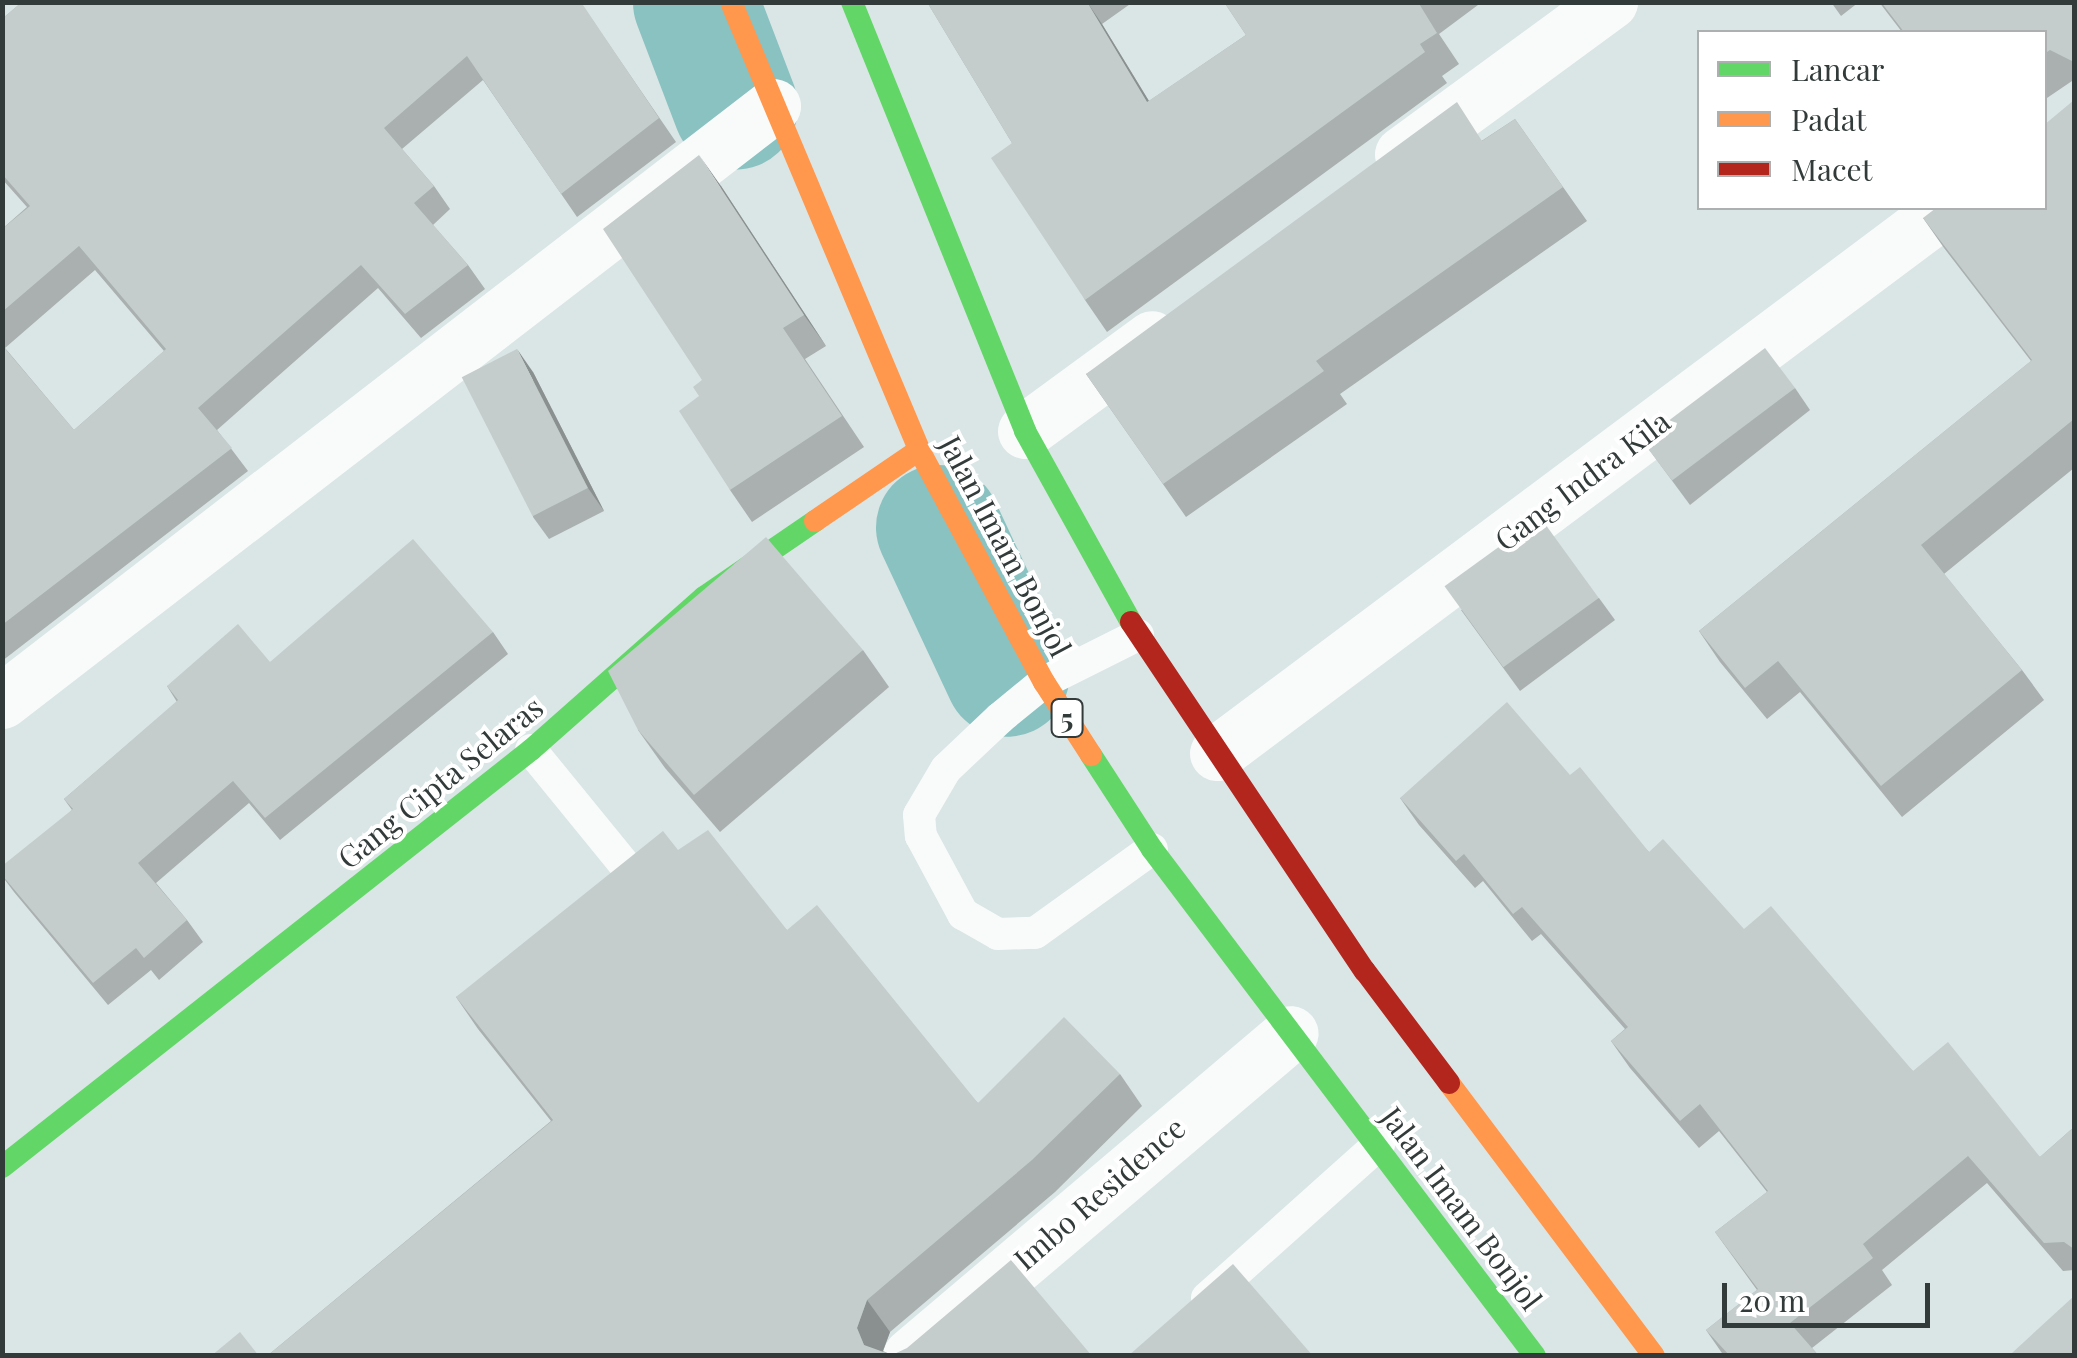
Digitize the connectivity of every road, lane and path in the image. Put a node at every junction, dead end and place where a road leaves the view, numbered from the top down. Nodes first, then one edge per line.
1 (731, 2) edge
2 (852, 2) edge
3 (1610, 2) edge
4 (773, 106) junction
5 (1357, 188) edge
6 (1943, 210) edge
7 (1199, 304) edge
8 (1025, 431) junction
9 (920, 450) junction
10 (1138, 635) junction
11 (1044, 682) junction
12 (2, 700) edge
13 (531, 750) junction
14 (1217, 753) junction
15 (1152, 849) junction
16 (628, 868) edge
17 (1290, 1033) junction
18 (1379, 1144) junction
19 (2, 1167) edge
20 (1179, 1323) edge
21 (910, 1356) edge
22 (1534, 1356) edge
23 (1654, 1356) edge

1 - 4 main road, Jalan Imam Bonjol / 5
2 - 8 main road
3 - 5 street
4 - 9 main road, Jalan Imam Bonjol / 5
4 - 12 street
6 - 14 street, Gang Indra Kila
7 - 8 street
8 - 10 main road
9 - 11 main road, Jalan Imam Bonjol / 5
9 - 13 main road, Gang Cipta Selaras
10 - 11 lane
10 - 14 main road
11 - 15 main road, Jalan Imam Bonjol / 5
11 - 15 lane
13 - 16 lane
13 - 19 main road, Gang Cipta Selaras
14 - 23 main road
15 - 17 main road, Jalan Imam Bonjol / 5
17 - 18 main road, Jalan Imam Bonjol / 5
17 - 21 street, Imbo Residence
18 - 20 lane
18 - 22 main road, Jalan Imam Bonjol / 5

